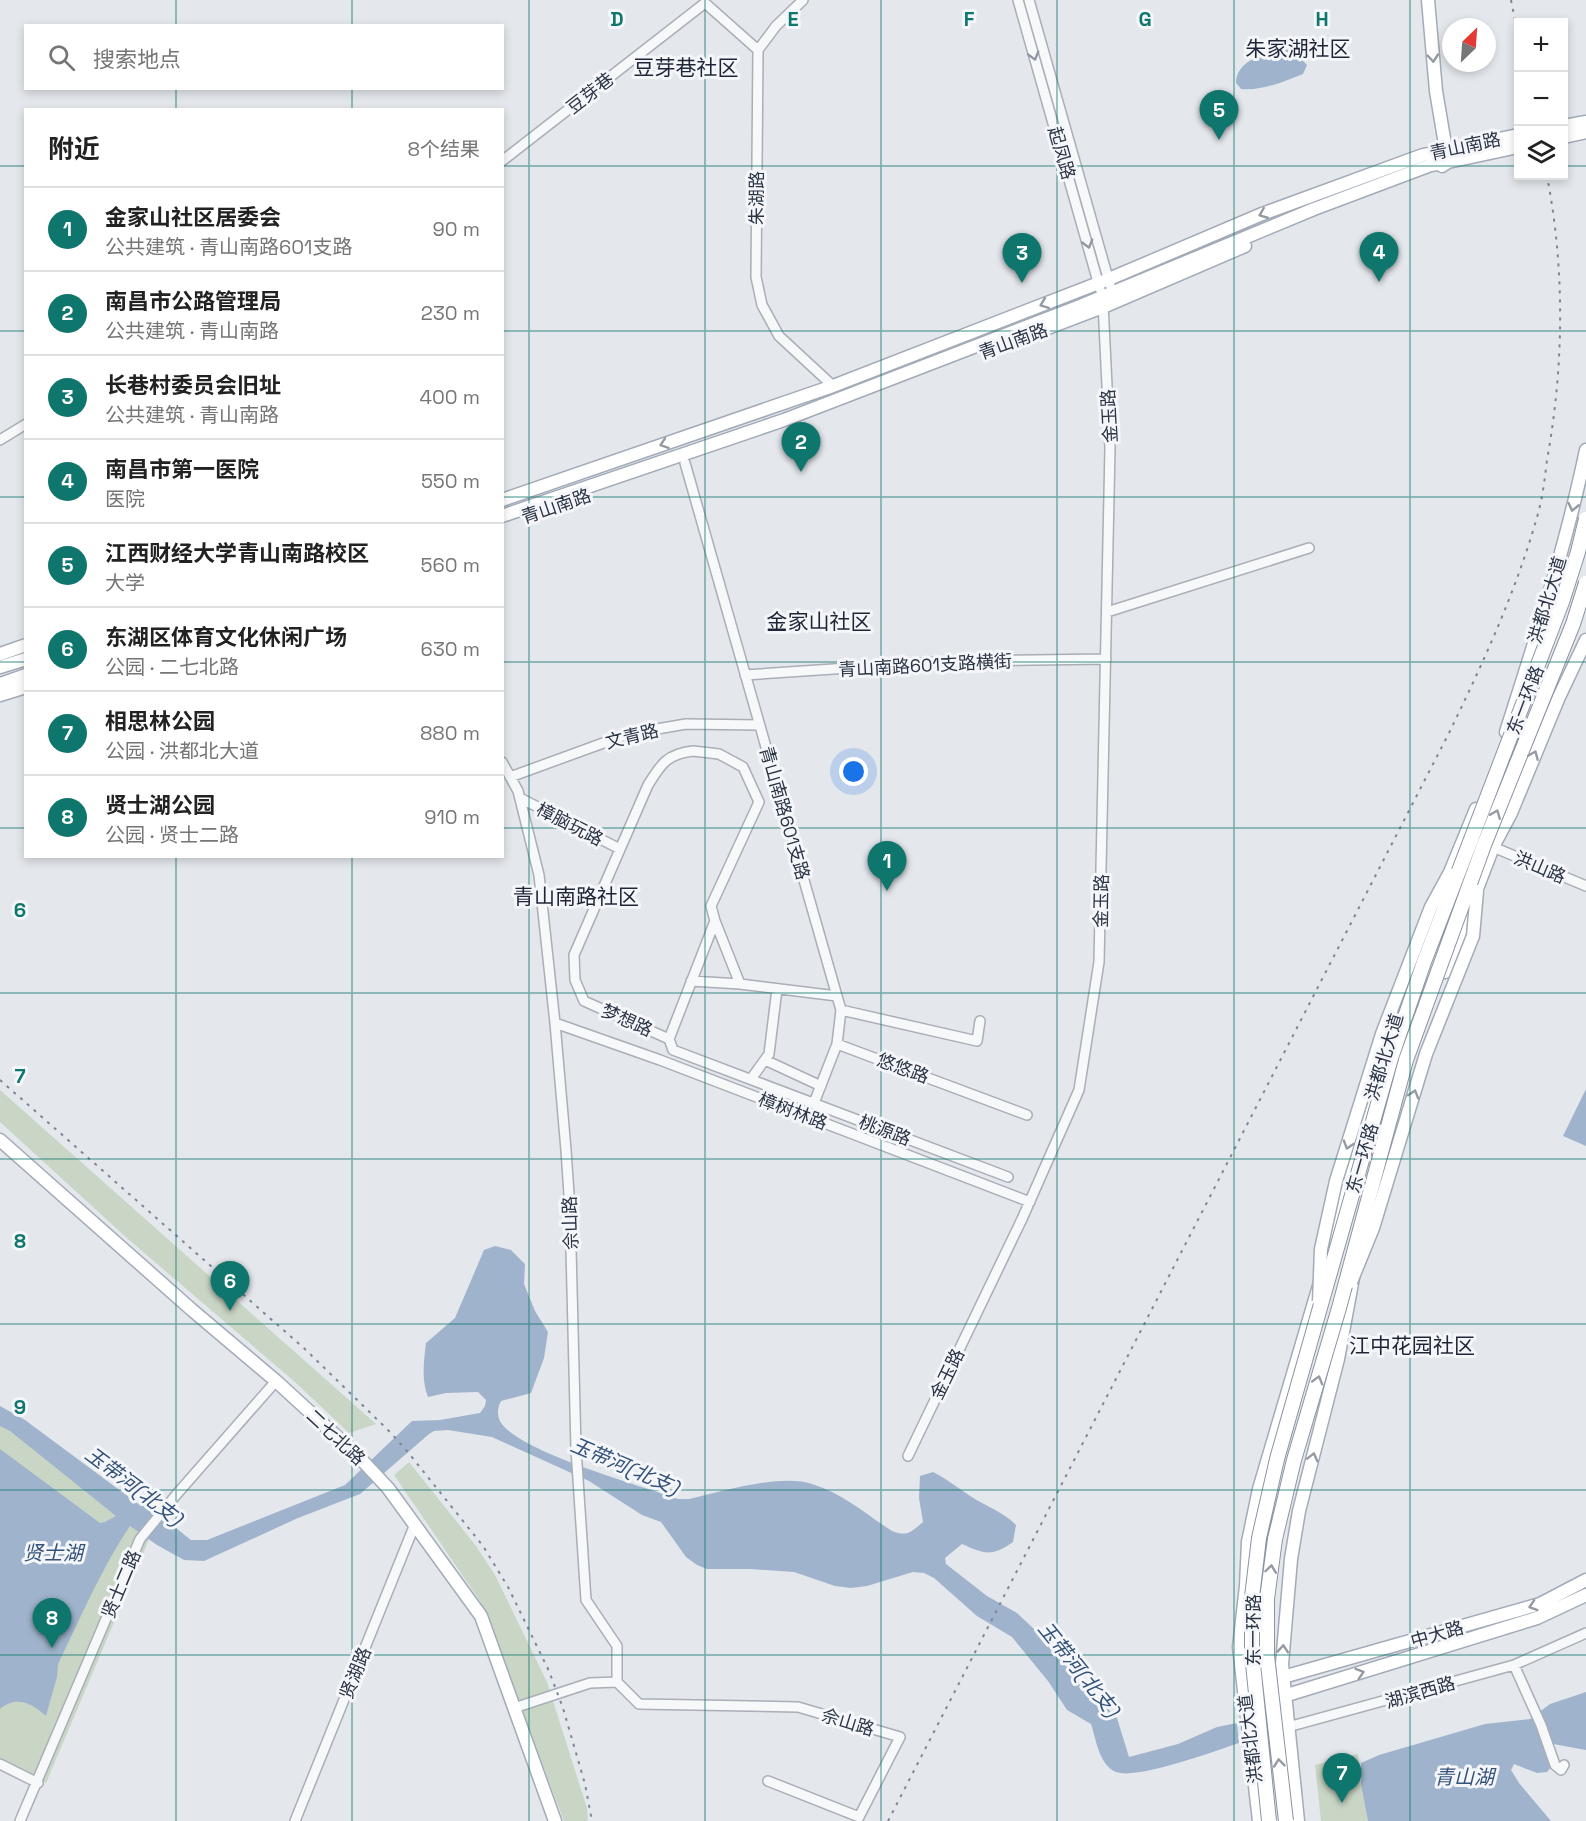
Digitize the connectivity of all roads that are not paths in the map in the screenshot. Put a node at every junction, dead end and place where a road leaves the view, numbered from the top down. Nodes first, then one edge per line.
1 (803, 0) edge
2 (1018, 0) edge
3 (1029, 0) edge
4 (1428, 0) edge
5 (758, 50) junction
6 (1586, 122) edge
7 (1568, 125) edge
8 (1586, 132) edge
9 (1514, 136) edge
10 (1568, 136) edge
11 (1514, 148) edge
12 (1446, 149) junction
13 (504, 159) edge
14 (1449, 162) junction
15 (1106, 292) junction
16 (833, 386) junction
17 (24, 425) edge
18 (0, 440) edge
19 (1586, 450) edge
20 (685, 463) junction
21 (504, 499) edge
22 (504, 511) edge
23 (504, 515) edge
24 (1586, 519) edge
25 (504, 524) edge
26 (1309, 548) dead end
27 (1586, 584) edge
28 (1107, 612) junction
29 (1586, 640) edge
30 (24, 646) edge
31 (0, 654) edge
32 (1106, 659) junction
33 (24, 660) edge
34 (0, 668) edge
35 (745, 675) junction
36 (24, 676) edge
37 (0, 684) edge
38 (24, 688) edge
39 (0, 695) edge
40 (759, 725) junction
41 (504, 766) edge
42 (510, 777) junction
43 (520, 798) junction
44 (1493, 847) junction
45 (620, 849) junction
46 (1449, 874) junction
47 (1586, 886) edge
48 (1477, 891) junction
49 (715, 921) junction
50 (691, 981) junction
51 (740, 984) junction
52 (777, 989) junction
53 (837, 996) junction
54 (841, 1010) junction
55 (980, 1021) dead end
56 (555, 1023) junction
57 (669, 1039) junction
58 (837, 1044) junction
59 (660, 1060) junction
60 (765, 1060) junction
61 (751, 1079) junction
62 (821, 1086) junction
63 (814, 1103) junction
64 (1027, 1115) dead end
65 (0, 1140) edge
66 (1008, 1177) dead end
67 (1030, 1202) junction
68 (1339, 1308) junction
69 (1318, 1311) junction
70 (276, 1381) junction
71 (908, 1456) dead end
72 (416, 1526) junction
73 (1586, 1580) edge
74 (1586, 1595) edge
75 (1586, 1634) edge
76 (1514, 1665) junction
77 (1283, 1677) junction
78 (617, 1682) junction
79 (1284, 1696) junction
80 (514, 1708) junction
81 (1288, 1729) junction
82 (1250, 1738) junction
83 (0, 1764) edge
84 (1559, 1765) dead end
85 (768, 1781) dead end
86 (38, 1783) junction
87 (20, 1821) edge
88 (297, 1821) edge
89 (555, 1821) edge
90 (1259, 1821) edge
91 (1269, 1821) edge
92 (1286, 1821) edge
93 (1298, 1821) edge

1 - 5 street
2 -> 15 street, 起凤路
3 - 15 street, 起凤路
4 -> 12 main road
5 - 13 street, 豆芽巷
5 - 16 street, 朱湖路
6 - 7 main road
8 - 10 main road
9 - 12 main road, 青山南路
11 - 14 main road, 青山南路
12 - 14 main road
12 -> 15 main road, 青山南路
14 - 15 main road, 青山南路
15 -> 16 main road, 青山南路
15 - 20 main road, 青山南路
15 - 22 main road
15 - 23 main road
15 - 28 street, 金玉路
16 -> 21 main road, 青山南路
17 - 18 street
19 -> 46 main road, 洪都北大道
20 - 25 main road, 青山南路
20 - 35 street, 青山南路601支路
24 - 69 highway, 东一环路, bridge
26 - 28 street
68 -> 27 highway, 东一环路, bridge
28 - 32 street, 金玉路
44 -> 29 main road, 洪都北大道
30 - 31 main road
32 - 35 street, 青山南路601支路横街
32 - 67 street, 金玉路
33 - 34 main road
35 - 40 street, 青山南路601支路
36 - 37 main road
38 - 39 main road
40 - 42 street, 文青路
40 - 53 street, 青山南路601支路
41 - 42 street, 佘山路
42 - 43 street, 佘山路
43 - 45 street, 樟脑玩路
43 - 56 street, 佘山路
44 - 47 street, 洪山路
44 - 48 main road, 洪都北大道
45 - 49 street, 梦想路
45 - 57 street, 梦想路
46 -> 69 main road, bridge
46 - 82 main road, 洪都北大道
68 -> 48 main road, bridge
77 -> 48 main road, 洪都北大道
49 - 50 street, 梦想路
49 - 51 street
50 - 51 street
50 - 57 street, 梦想路
51 - 52 street
52 - 53 street
52 - 60 street
53 - 54 street, 青山南路601支路
54 - 55 street
54 - 58 street
56 - 59 street, 樟树林路
56 - 78 street, 佘山路
57 - 59 street
57 - 61 street, 桃源路
58 - 62 street
58 - 64 street, 悠悠路
59 - 67 street, 樟树林路
60 - 61 street
60 - 62 street
61 - 63 street, 桃源路
62 - 63 street
63 - 66 street, 桃源路
65 - 70 main road, 二七北路
67 - 71 street, 金玉路
92 -> 68 highway, 东一环路, bridge
69 - 91 highway, 东一环路, bridge
70 - 72 main road, 二七北路
70 - 86 street, 贤士二路
72 - 80 main road, 二七北路
72 - 88 street, 贤湖路
73 -> 77 main road, 中大路
79 -> 74 main road, 中大路
75 - 76 street, 湖滨西路
76 - 81 street, 湖滨西路
76 - 84 street
77 - 79 main road, 洪都北大道
78 - 80 street
78 - 85 street, 佘山路
79 - 81 main road, 洪都北大道
80 - 89 main road, 二七北路
81 - 82 street, 湖滨西路
81 - 93 main road, 洪都北大道
82 - 90 main road, 洪都北大道
83 - 86 street
86 - 87 street, 贤士二路

